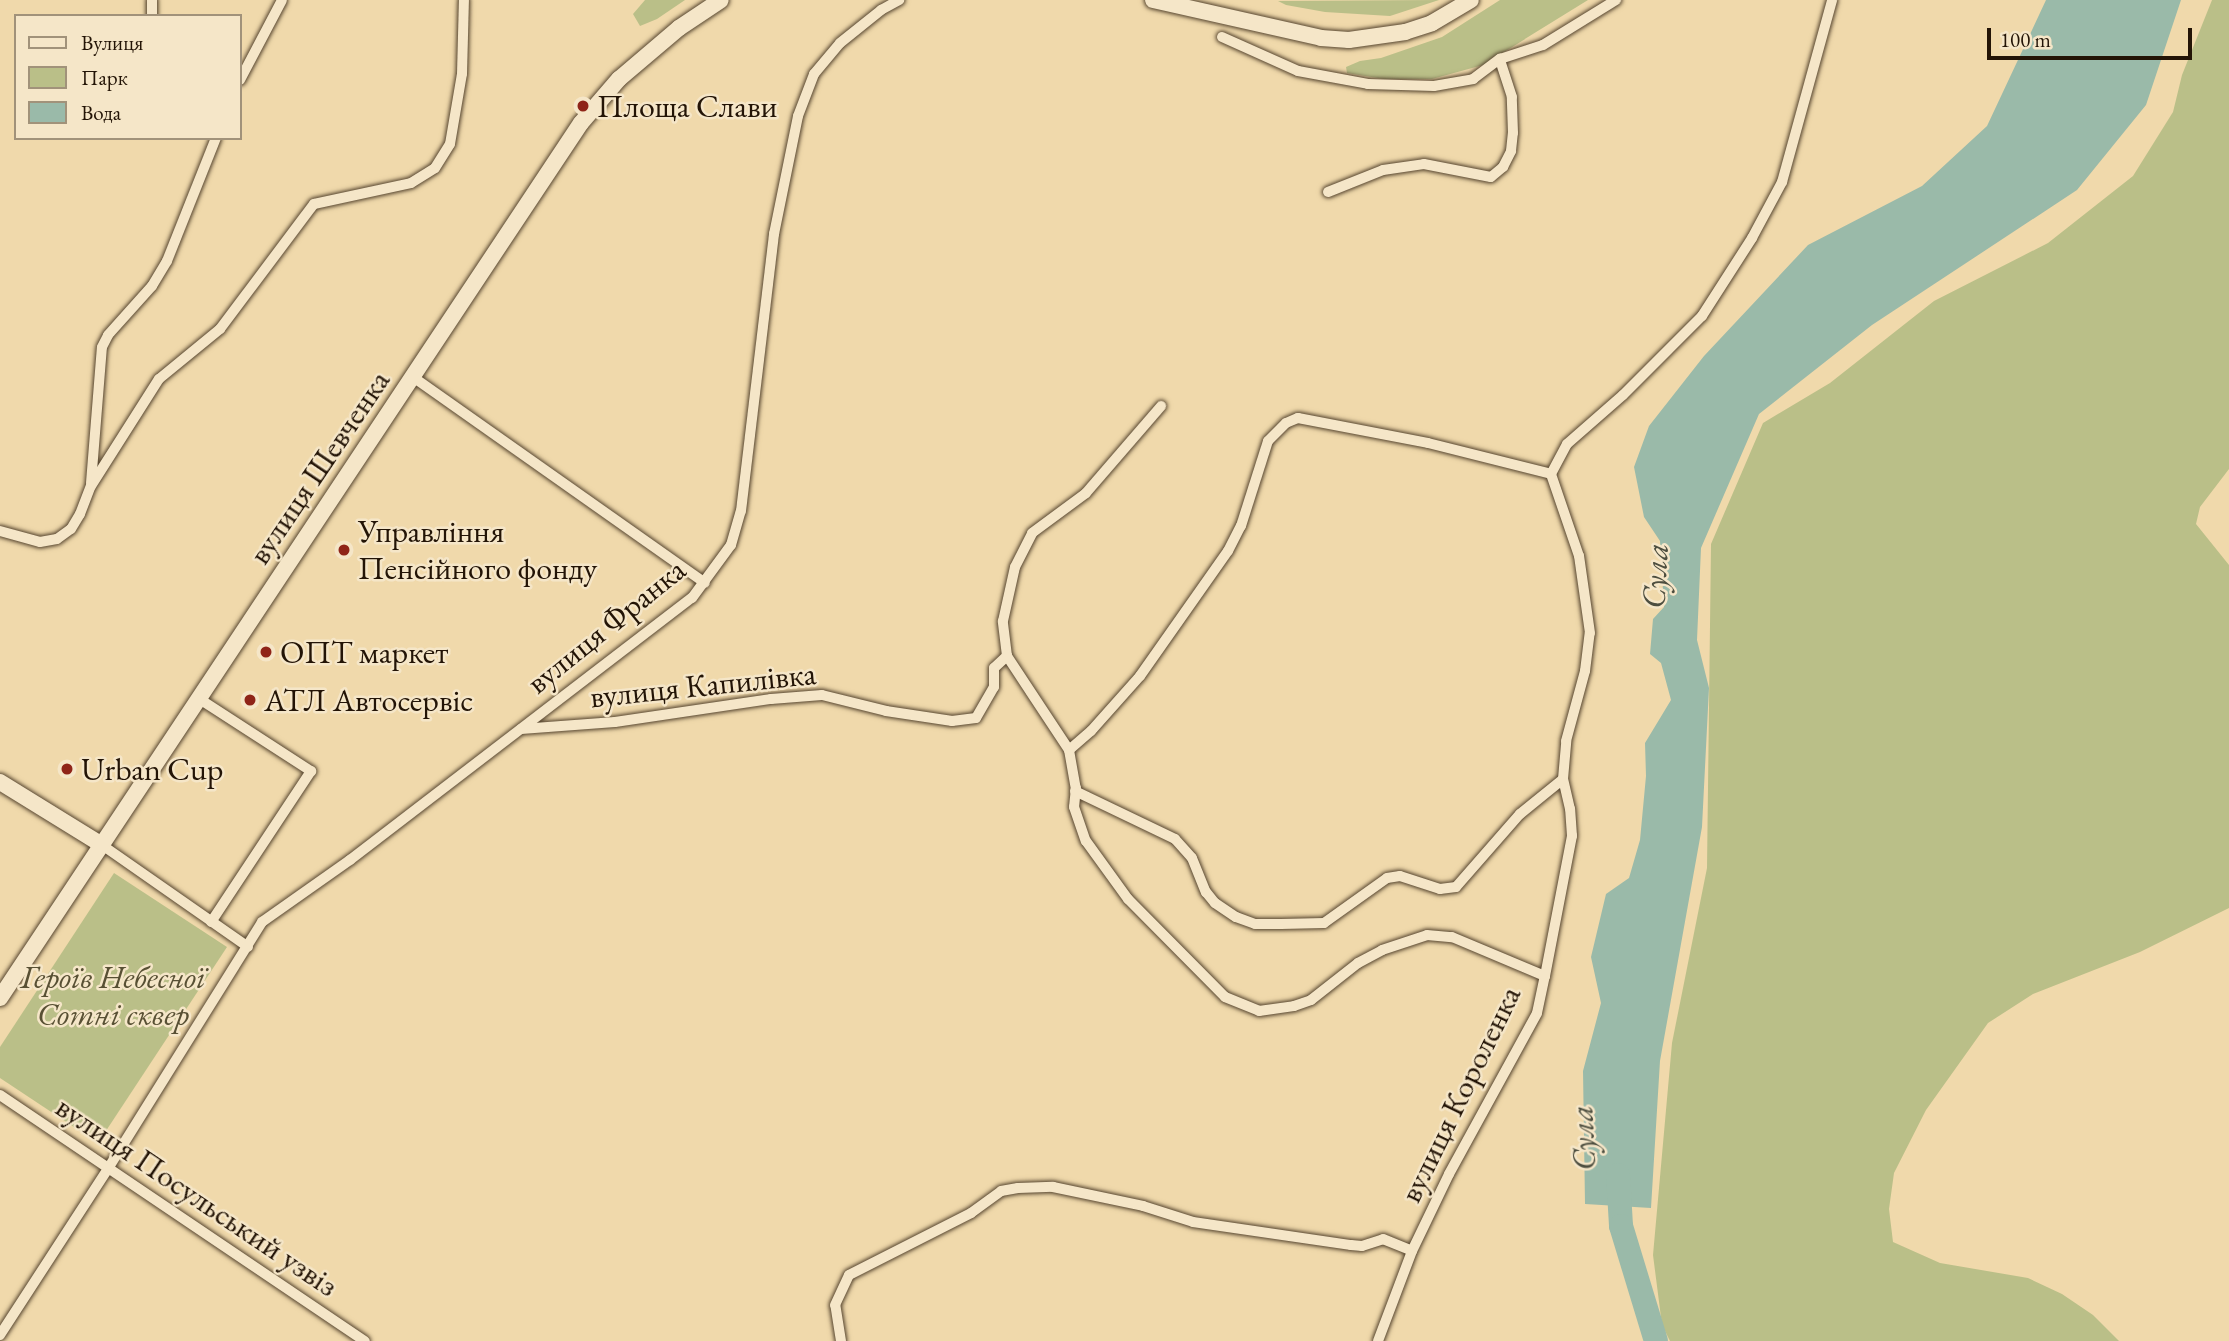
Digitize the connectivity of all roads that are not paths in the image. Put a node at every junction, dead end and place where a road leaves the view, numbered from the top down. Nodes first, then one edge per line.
1 (282, 0) edge
2 (464, 0) edge
3 (721, 0) edge
4 (900, 0) edge
5 (1153, 0) edge
6 (1471, 0) edge
7 (1616, 0) edge
8 (1832, 0) edge
9 (1222, 37) dead end
10 (1500, 59) junction
11 (242, 76) edge
12 (215, 140) edge
13 (1328, 192) dead end
14 (413, 377) junction
15 (1161, 406) dead end
16 (1551, 474) junction
17 (91, 486) junction
18 (0, 530) edge
19 (705, 583) junction
20 (1007, 656) junction
21 (198, 698) junction
22 (519, 729) junction
23 (1069, 750) junction
24 (1563, 779) junction
25 (0, 782) edge
26 (1075, 791) junction
27 (102, 845) junction
28 (211, 922) junction
29 (248, 947) junction
30 (1545, 976) junction
31 (0, 998) edge
32 (0, 1095) edge
33 (109, 1167) junction
34 (1412, 1251) junction
35 (0, 1335) edge
36 (366, 1341) edge
37 (841, 1341) edge
38 (1378, 1341) edge

1 - 11 street
2 - 17 street
3 - 14 main road, вулиця Шевченка
4 - 19 street, вулиця Франка
5 - 6 main road
7 - 10 street
8 - 16 street
9 - 10 street
10 - 13 street
12 - 17 street
14 - 19 street
14 - 21 main road, вулиця Шевченка
15 - 20 street
16 - 23 street
16 - 24 street, вулиця Короленка
17 - 18 street
19 - 22 street, вулиця Франка
20 - 22 street, вулиця Капилівка
20 - 23 street
21 - 27 main road, вулиця Шевченка
21 - 28 street
22 - 29 street, вулиця Франка
23 - 26 street
24 - 26 street
24 - 30 street, вулиця Короленка
25 - 27 main road
26 - 30 street
27 - 28 street
27 - 31 main road, вулиця Шевченка
28 - 29 street
29 - 33 street, вулиця Франка
30 - 34 street, вулиця Короленка
32 - 33 street, вулиця Посульський узвіз
33 - 35 street, вулиця Франка
33 - 36 street, вулиця Посульський узвіз
34 - 37 street
34 - 38 street, вулиця Короленка

